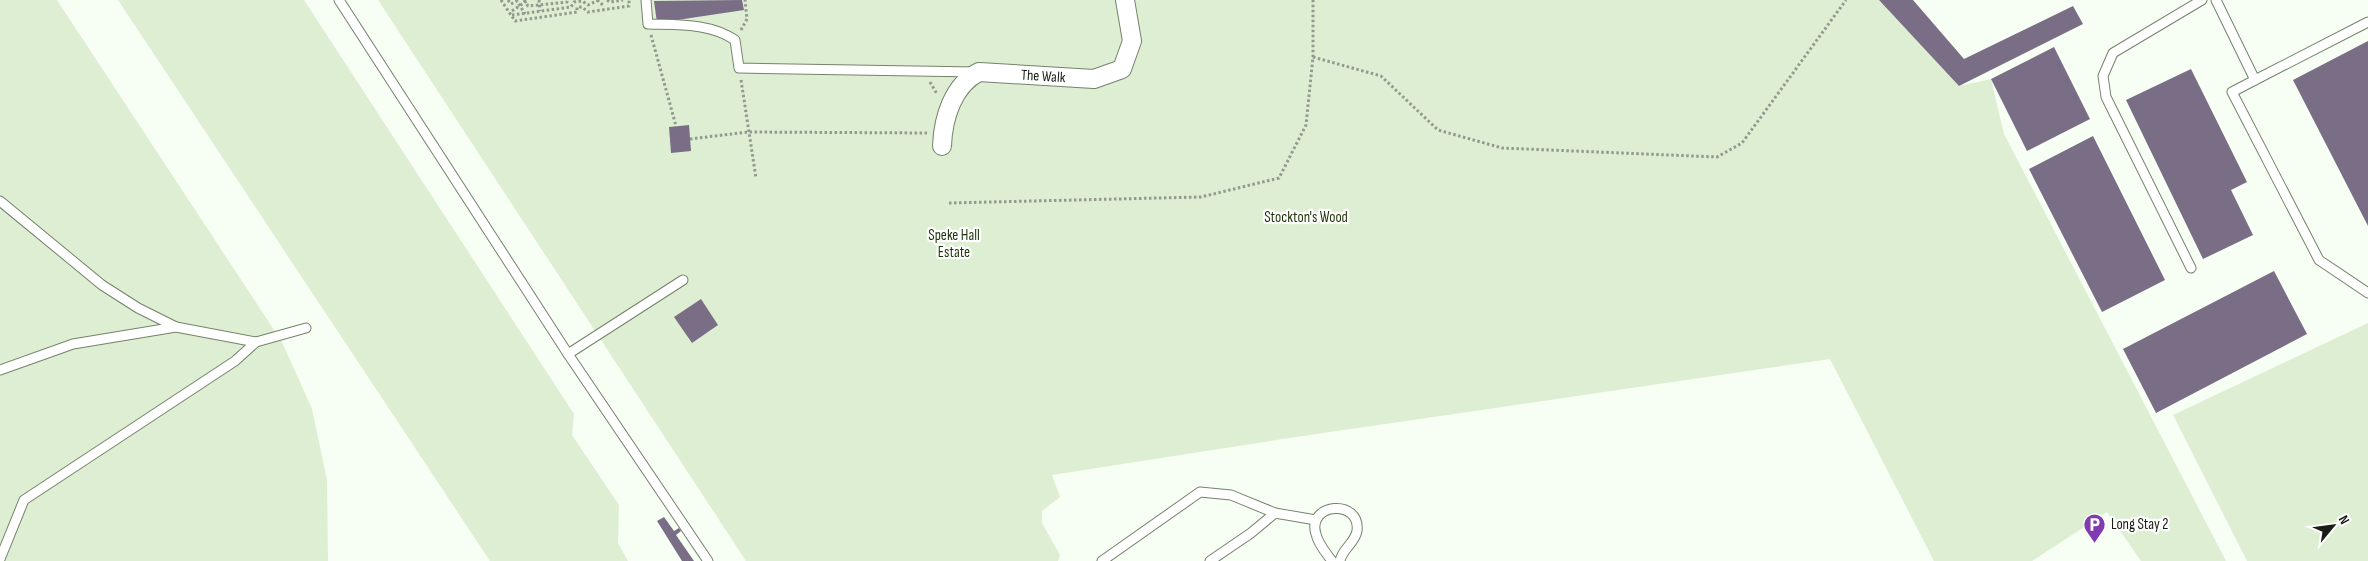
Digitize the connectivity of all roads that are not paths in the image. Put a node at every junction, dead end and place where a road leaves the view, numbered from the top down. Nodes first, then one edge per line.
1 (339, 0) edge
2 (646, 0) edge
3 (1125, 0) edge
4 (2202, 0) edge
5 (2216, 0) edge
6 (2368, 22) edge
7 (979, 72) junction
8 (2255, 80) junction
9 (942, 139) road end
10 (0, 201) edge
11 (2191, 268) dead end
12 (683, 280) dead end
13 (2368, 293) edge
14 (176, 327) junction
15 (306, 328) dead end
16 (256, 342) junction
17 (568, 354) junction
18 (0, 370) edge
19 (1275, 513) junction
20 (1316, 520) junction
21 (0, 559) edge
22 (708, 561) edge
23 (1102, 561) edge
24 (1210, 561) edge
25 (1332, 561) edge
26 (1340, 561) edge

1 - 17 lane
2 - 7 lane
3 - 7 street, The Walk
4 - 11 lane
5 - 8 lane
6 - 8 lane
7 - 9 street
8 - 13 lane
10 - 14 lane
12 - 17 lane
14 - 16 lane
14 - 18 lane
15 - 16 lane
16 - 21 lane
17 - 22 lane
19 - 20 lane
19 - 23 lane
19 - 24 lane
20 - 25 lane
20 - 26 lane

